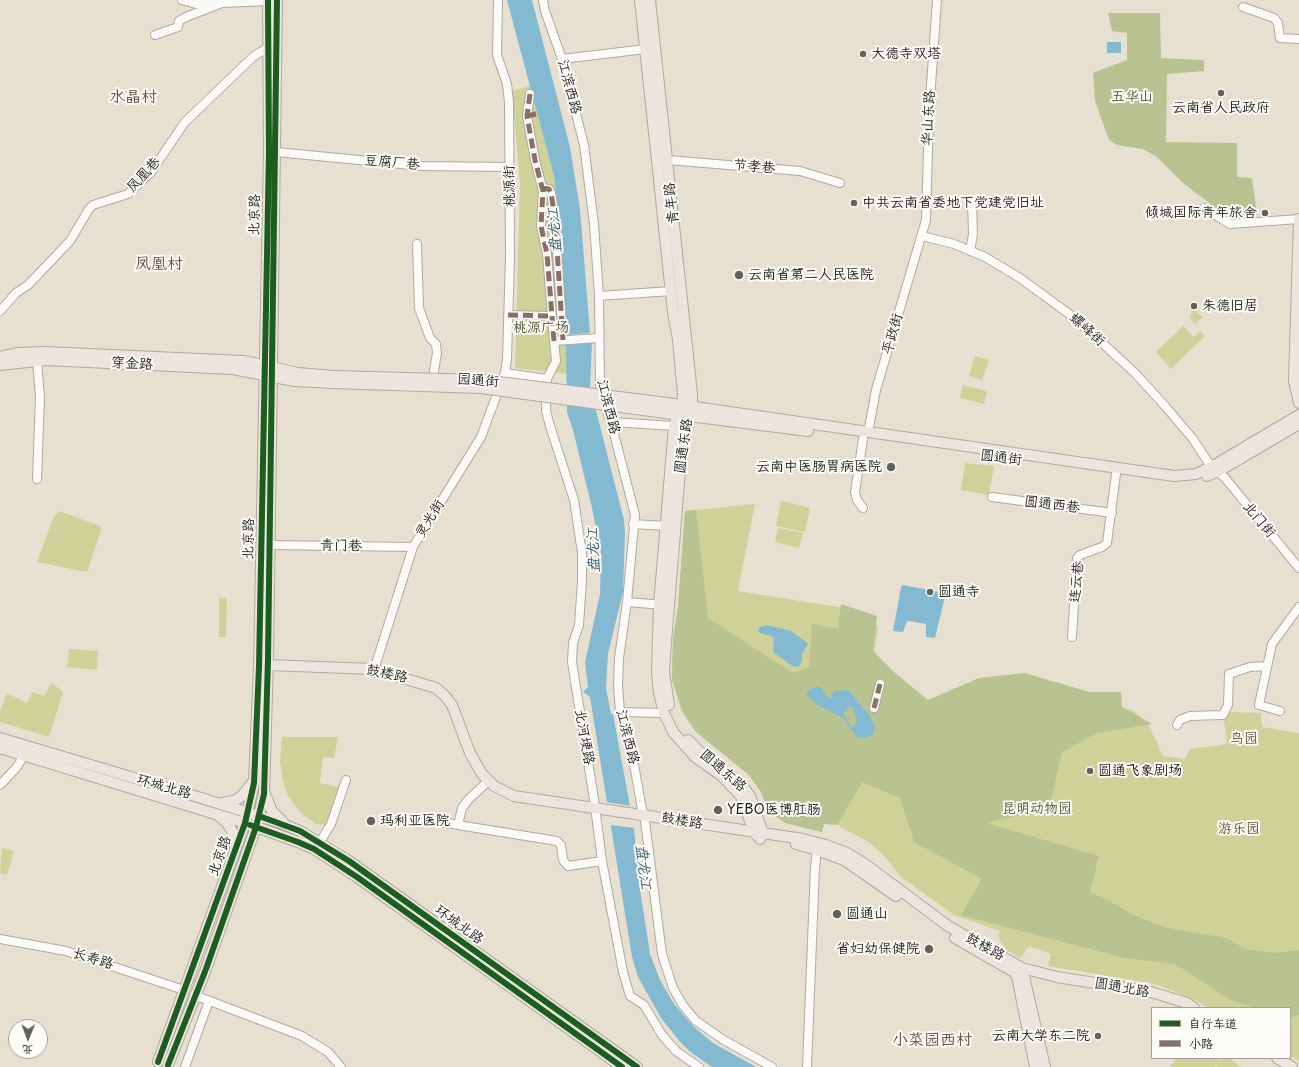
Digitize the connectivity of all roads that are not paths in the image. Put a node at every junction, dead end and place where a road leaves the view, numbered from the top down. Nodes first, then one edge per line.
1 (182, 0) edge
2 (271, 0) edge
3 (498, 0) edge
4 (543, 0) edge
5 (640, 0) edge
6 (650, 0) edge
7 (937, 0) edge
8 (222, 3) junction
9 (1243, 7) dead end
10 (155, 35) dead end
11 (1299, 39) edge
12 (269, 47) junction
13 (646, 49) junction
14 (562, 59) junction
15 (530, 94) dead end
16 (536, 114) dead end
17 (527, 116) junction
18 (276, 152) junction
19 (668, 160) junction
20 (509, 167) junction
21 (840, 183) dead end
22 (542, 188) junction
23 (972, 202) dead end
24 (1204, 208) dead end
25 (1299, 219) edge
26 (922, 236) junction
27 (417, 244) dead end
28 (970, 251) junction
29 (671, 290) junction
30 (599, 296) junction
31 (0, 311) edge
32 (508, 315) junction
33 (551, 316) junction
34 (596, 338) junction
35 (1299, 339) edge
36 (563, 340) junction
37 (554, 341) junction
38 (0, 357) edge
39 (37, 360) junction
40 (0, 365) edge
41 (268, 371) junction
42 (434, 371) dead end
43 (505, 373) junction
44 (548, 380) junction
45 (1299, 387) edge
46 (1299, 403) edge
47 (685, 410) junction
48 (1299, 415) edge
49 (611, 422) junction
50 (1299, 424) edge
51 (674, 426) junction
52 (866, 436) junction
53 (1216, 469) junction
54 (1117, 471) junction
55 (37, 479) dead end
56 (992, 497) dead end
57 (863, 508) dead end
58 (1112, 513) junction
59 (633, 524) junction
60 (667, 526) junction
61 (270, 545) junction
62 (414, 547) junction
63 (1299, 568) edge
64 (627, 602) junction
65 (664, 605) junction
66 (1299, 607) edge
67 (1072, 637) dead end
68 (1267, 666) junction
69 (268, 667) junction
70 (373, 671) junction
71 (880, 684) dead end
72 (874, 708) dead end
73 (1280, 711) dead end
74 (620, 712) junction
75 (664, 713) junction
76 (1177, 725) dead end
77 (0, 738) edge
78 (0, 748) edge
79 (24, 755) junction
80 (254, 776) junction
81 (346, 780) dead end
82 (264, 783) junction
83 (485, 784) junction
84 (0, 785) edge
85 (216, 802) junction
86 (599, 811) junction
87 (249, 813) junction
88 (216, 814) junction
89 (260, 816) junction
90 (418, 818) dead end
91 (644, 818) junction
92 (245, 823) junction
93 (458, 825) junction
94 (256, 827) junction
95 (291, 827) junction
96 (280, 835) junction
97 (759, 835) junction
98 (320, 842) junction
99 (235, 850) junction
100 (247, 850) junction
101 (817, 850) junction
102 (602, 861) junction
103 (0, 939) edge
104 (1048, 974) junction
105 (1021, 975) junction
106 (184, 990) junction
107 (194, 995) junction
108 (209, 1001) junction
109 (1193, 1007) edge
110 (1279, 1059) edge
111 (158, 1062) dead end
112 (168, 1065) dead end
113 (185, 1067) edge
114 (341, 1067) edge
115 (622, 1067) edge
116 (637, 1067) edge
117 (699, 1067) edge
118 (772, 1067) edge
119 (807, 1067) edge
120 (1035, 1067) edge
121 (1045, 1067) edge
122 (1292, 1067) edge

1 - 8 street
2 - 8 street
2 - 12 main road, 北京路
2 - 18 main road, 北京路
3 - 20 street, 桃源街
4 - 14 street, 江滨西路
5 - 13 main road, 青年路
6 - 19 main road, 青年路
7 - 26 street, 华山东路
8 - 10 street
9 - 11 street
12 - 31 street, 凤凰巷
12 - 41 main road, 北京路
13 - 14 street
13 - 29 main road, 青年路
14 - 30 street, 江滨西路
15 - 17 street
16 - 17 street
17 - 22 street
18 - 20 street, 豆腐厂巷
18 - 41 main road, 北京路
19 - 21 street, 节孝巷
19 - 47 main road, 青年路
20 - 32 street, 桃源街
22 - 33 street, 北河埂路
22 - 36 street
23 - 28 street
24 - 25 street
25 - 46 main road
26 - 28 street, 螺峰街
26 - 52 street, 平政街
27 - 42 street
28 - 53 street, 螺峰街
29 - 30 street
29 - 47 main road, 青年路
30 - 34 street, 江滨西路
32 - 33 street
32 - 43 street, 桃源街
33 - 37 street, 北河埂路
34 - 36 street
34 - 49 street, 江滨西路
35 - 45 main road
36 - 37 street
37 - 44 street, 北河埂路
38 - 41 main road, 穿金路
39 - 40 main road, 穿金路
39 - 41 main road, 穿金路
39 - 55 street
41 - 47 main road, 园通街, bridge
41 - 61 main road, 北京路
41 - 80 main road, 北京路
43 - 44 street
43 - 62 street, 灵光街
44 - 86 street, 北河埂路
47 - 51 main road, 圆通东路
47 - 52 main road, 圆通街
47 - 65 main road, 圆通东路
48 - 53 main road, 圆通街
49 - 51 street
49 - 59 street, 江滨西路
50 - 53 main road, 圆通街
51 - 60 main road, 圆通东路
52 - 54 main road, 圆通街
52 - 57 street, 平政街
53 - 54 main road, 圆通街
53 - 63 street, 北门街
54 - 58 street, 连云巷
56 - 58 street, 圆通西巷
58 - 67 street, 连云巷
59 - 60 street
59 - 64 street, 江滨西路
60 - 65 main road, 圆通东路
61 - 62 street, 青门巷
61 - 69 main road, 北京路
62 - 70 street, 灵光街
64 - 65 street
64 - 74 street, 江滨西路
65 - 75 main road, 圆通东路
65 - 97 main road, 圆通东路
66 - 68 street
68 - 73 street
68 - 76 street
69 - 70 main road, 鼓楼路
69 - 82 main road, 北京路
70 - 83 main road, 鼓楼路
70 - 86 main road, 鼓楼路
71 - 72 street
74 - 75 street
74 - 91 street, 江滨西路
75 - 97 main road, 圆通东路
77 - 85 main road, 环城北路
78 - 79 main road, 环城北路
79 - 84 street
79 - 88 main road, 环城北路
80 - 85 main road
80 - 87 main road, 北京路
81 - 98 street
82 - 89 main road, 北京路
82 - 95 main road
83 - 86 main road, 鼓楼路
83 - 93 street
85 - 87 main road, 环城北路
86 - 91 main road, 鼓楼路
86 - 102 street, 北河埂路
87 - 89 main road, 环城北路
87 - 92 main road, 北京路
88 - 92 main road, 环城北路
88 - 99 main road
89 - 94 main road, 北京路
89 - 95 main road, 环城北路
90 - 93 street
91 - 97 main road, 鼓楼路
91 - 118 street, 江滨西路
92 - 94 main road, 环城北路
92 - 99 main road, 北京路
93 - 102 street
94 - 96 main road, 环城北路
94 - 100 main road, 北京路
95 - 98 main road, 环城北路
96 - 100 main road
96 - 115 main road, 环城北路
97 - 101 main road, 鼓楼路
97 - 105 main road, 鼓楼路
98 - 116 main road, 环城北路
99 - 106 main road, 北京路
100 - 107 main road, 北京路
101 - 105 main road, 鼓楼路
101 - 119 street
102 - 117 street, 北河埂路
103 - 106 street, 长寿路
104 - 105 main road, 圆通北路
104 - 105 main road
104 - 109 main road, 圆通北路
105 - 120 main road
105 - 121 main road
106 - 111 main road, 北京路
107 - 108 street
107 - 112 main road, 北京路
108 - 113 street
108 - 114 street
110 - 122 main road

